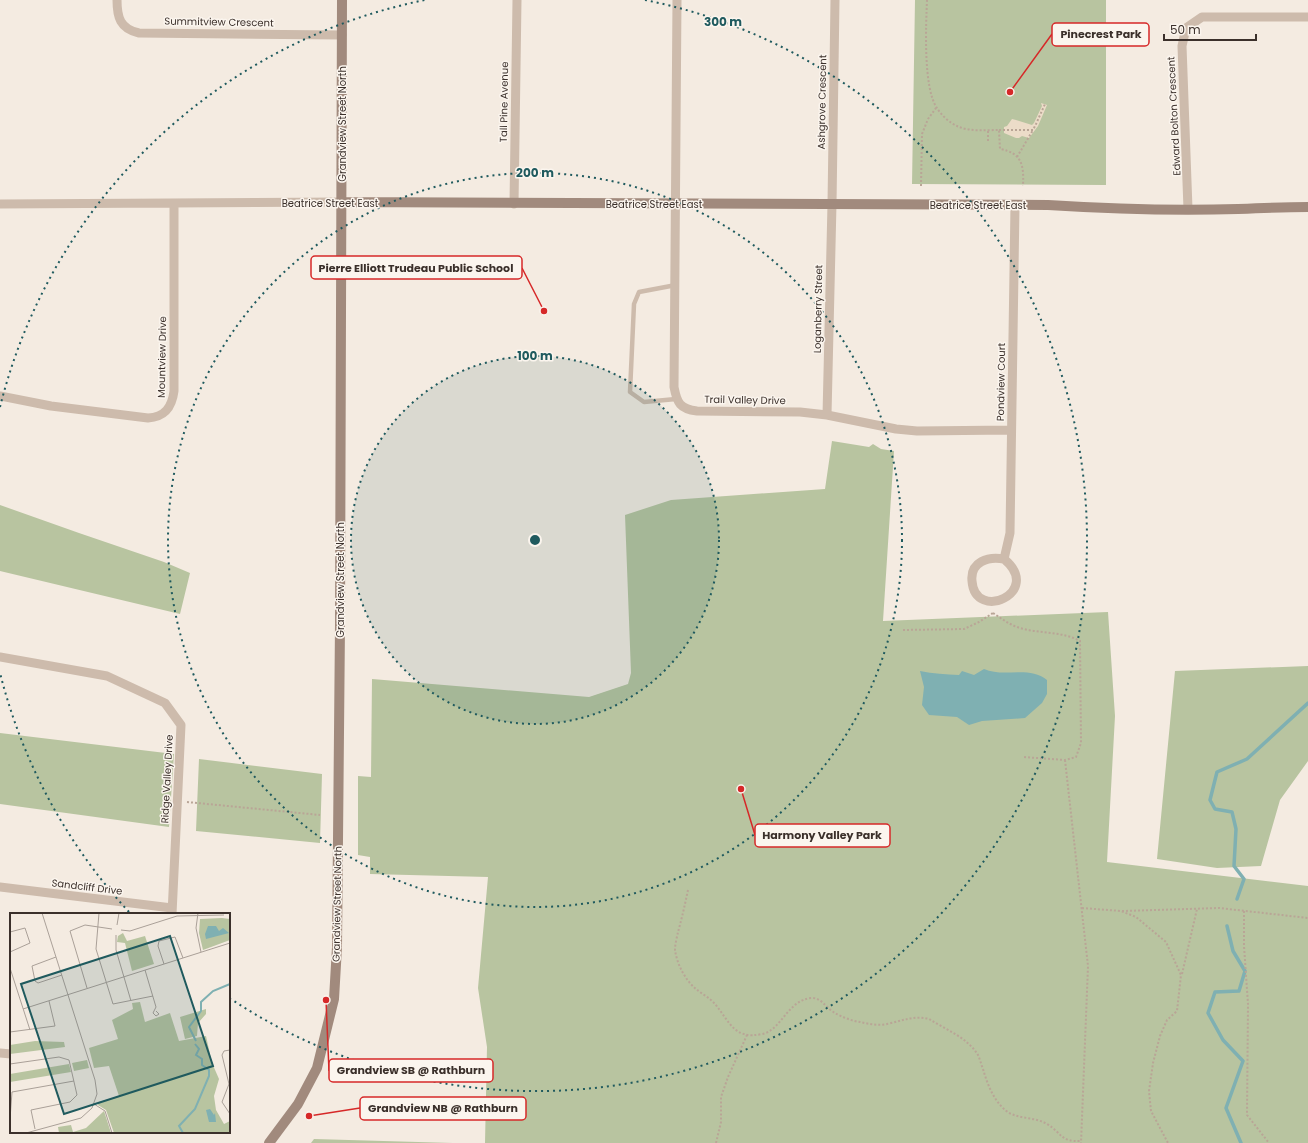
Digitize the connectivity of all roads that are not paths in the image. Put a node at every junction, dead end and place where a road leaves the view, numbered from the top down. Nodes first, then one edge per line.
1 (117, 0) edge
2 (342, 0) edge
3 (517, 0) edge
4 (677, 0) edge
5 (835, 0) edge
6 (1308, 17) edge
7 (342, 34) junction
8 (342, 202) junction
9 (0, 204) edge
10 (174, 204) junction
11 (514, 204) junction
12 (676, 204) junction
13 (832, 204) junction
14 (1015, 205) junction
15 (1308, 207) edge
16 (1188, 209) junction
17 (676, 285) junction
18 (0, 396) edge
19 (676, 399) junction
20 (827, 415) junction
21 (1011, 430) junction
22 (1004, 559) junction
23 (0, 657) edge
24 (0, 887) edge
25 (172, 911) edge
26 (0, 1053) edge
27 (10, 1054) edge
28 (269, 1143) edge

1 - 7 street, Summitview Crescent
2 - 7 street, Grandview Street North
3 - 11 street, Tall Pine Avenue
4 - 12 street
5 - 13 street, Ashgrove Crescent
6 - 16 street, Edward Bolton Crescent
7 - 8 street, Grandview Street North
8 - 10 street, Beatrice Street East
8 - 11 street, Beatrice Street East
8 - 28 street, Grandview Street North
9 - 10 street, Beatrice Street East
10 - 18 street, Mountview Drive
11 - 12 street, Beatrice Street East
12 - 13 street, Beatrice Street East
12 - 17 street
13 - 14 street, Beatrice Street East
13 - 20 street, Loganberry Street
14 - 16 street, Beatrice Street East
14 - 21 street, Pondview Court
15 - 16 street, Beatrice Street East
17 - 19 street
17 - 19 lane
19 - 20 street, Trail Valley Drive
20 - 21 street, Trail Valley Drive
21 - 22 street, Pondview Court
22 - 22 street
23 - 25 street, Ridge Valley Drive
24 - 25 street, Sandcliff Drive
26 - 27 street

